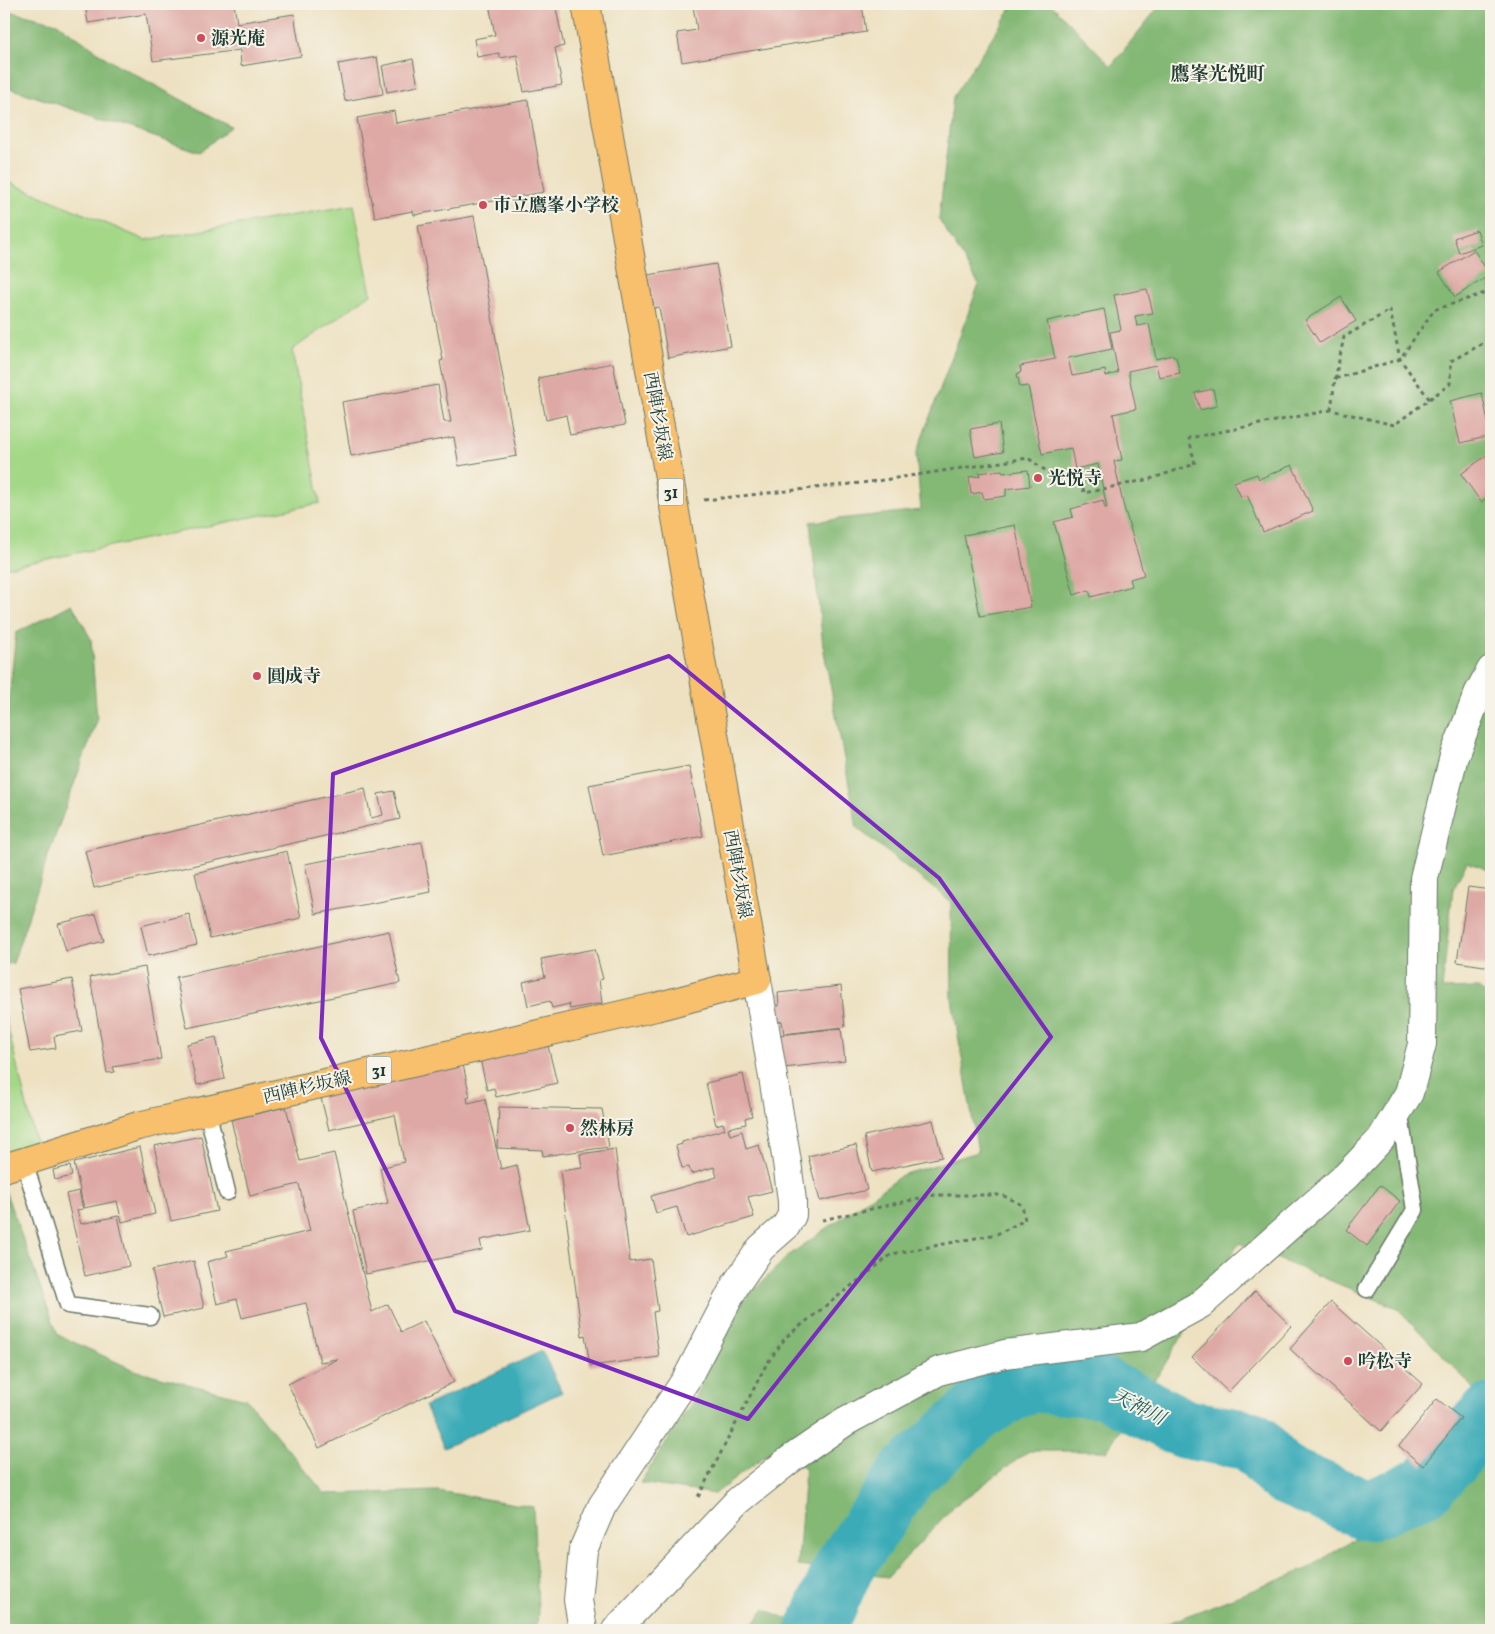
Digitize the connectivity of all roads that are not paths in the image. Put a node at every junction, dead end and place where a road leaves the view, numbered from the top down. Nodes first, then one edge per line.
1 (586, 4) edge
2 (1491, 670) edge
3 (757, 980) junction
4 (207, 1110) junction
5 (1399, 1110) junction
6 (14, 1165) edge
7 (227, 1192) dead end
8 (1367, 1289) dead end
9 (150, 1316) dead end
10 (583, 1630) edge
11 (616, 1630) edge

1 - 3 main road, 西陣杉坂線 / 31
2 - 5 street
3 - 4 main road, 西陣杉坂線 / 31
3 - 10 street
4 - 6 main road, 西陣杉坂線 / 31
4 - 7 lane
5 - 8 lane
5 - 11 street
6 - 9 lane

